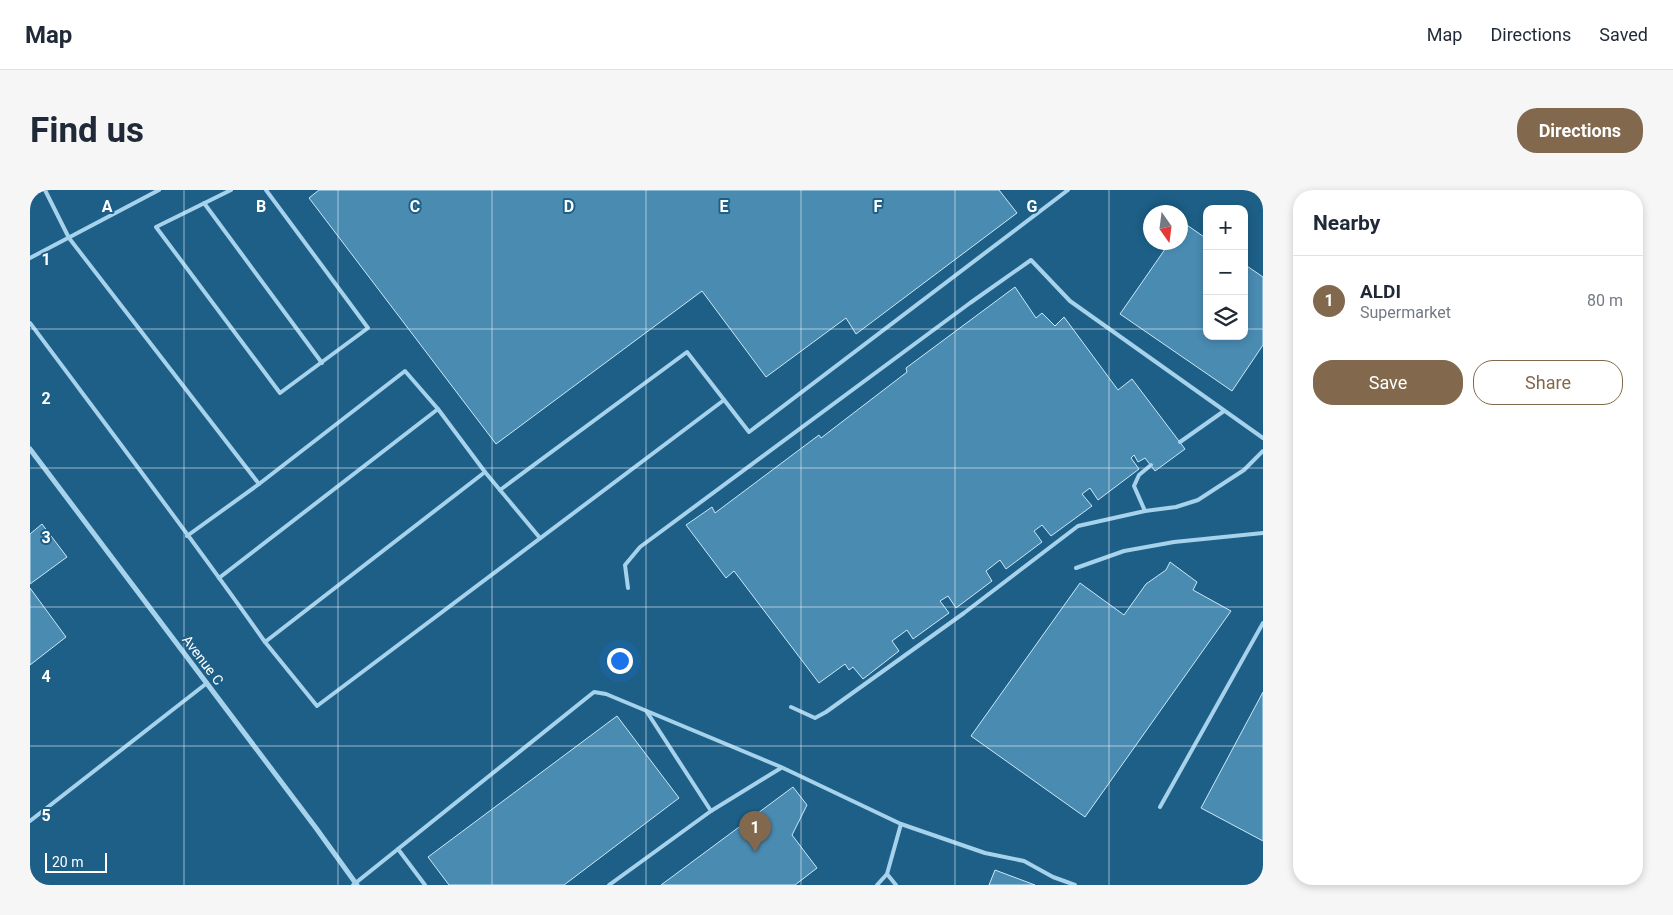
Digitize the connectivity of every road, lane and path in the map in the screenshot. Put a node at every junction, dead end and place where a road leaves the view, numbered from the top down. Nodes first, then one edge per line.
1 (45, 190) edge
2 (159, 190) edge
3 (231, 190) edge
4 (266, 190) edge
5 (1068, 190) edge
6 (204, 203) junction
7 (69, 238) junction
8 (30, 258) edge
9 (30, 323) edge
10 (322, 363) junction
11 (724, 400) junction
12 (438, 409) junction
13 (1224, 411) junction
14 (1263, 438) edge
15 (1180, 442) dead end
16 (30, 449) edge
17 (1263, 451) edge
18 (1151, 466) dead end
19 (485, 472) junction
20 (259, 484) junction
21 (500, 490) junction
22 (1145, 511) junction
23 (1263, 533) edge
24 (187, 536) junction
25 (540, 538) junction
26 (1076, 568) dead end
27 (220, 578) junction
28 (628, 588) dead end
29 (1263, 623) edge
30 (265, 642) junction
31 (207, 683) junction
32 (791, 707) dead end
33 (647, 712) junction
34 (781, 768) junction
35 (1160, 807) dead end
36 (711, 811) junction
37 (30, 821) edge
38 (901, 824) junction
39 (398, 849) junction
40 (886, 874) junction
41 (355, 884) edge
42 (425, 885) edge
43 (609, 885) edge
44 (877, 885) edge
45 (896, 885) edge
46 (1075, 885) edge

1 - 7 lane
2 - 7 lane
3 - 6 lane
4 - 10 lane
5 - 11 lane
6 - 10 lane
6 - 10 lane
7 - 8 lane
7 - 20 lane
9 - 24 lane
11 - 21 lane
11 - 25 lane
12 - 19 lane
12 - 20 lane
12 - 27 lane
13 - 14 lane
13 - 15 lane
13 - 28 lane
16 - 31 street, Avenue C
17 - 22 lane
18 - 22 lane
19 - 21 lane
19 - 30 lane
20 - 24 lane
21 - 25 lane
22 - 32 lane
23 - 26 lane
24 - 27 lane
25 - 30 lane
27 - 30 lane
29 - 35 lane
31 - 37 lane
31 - 41 street, Avenue C
33 - 34 lane
33 - 36 lane
33 - 39 lane
34 - 36 lane
34 - 38 lane
36 - 43 lane
38 - 40 lane
38 - 46 lane
39 - 41 lane
39 - 42 lane
40 - 44 lane
40 - 45 lane

